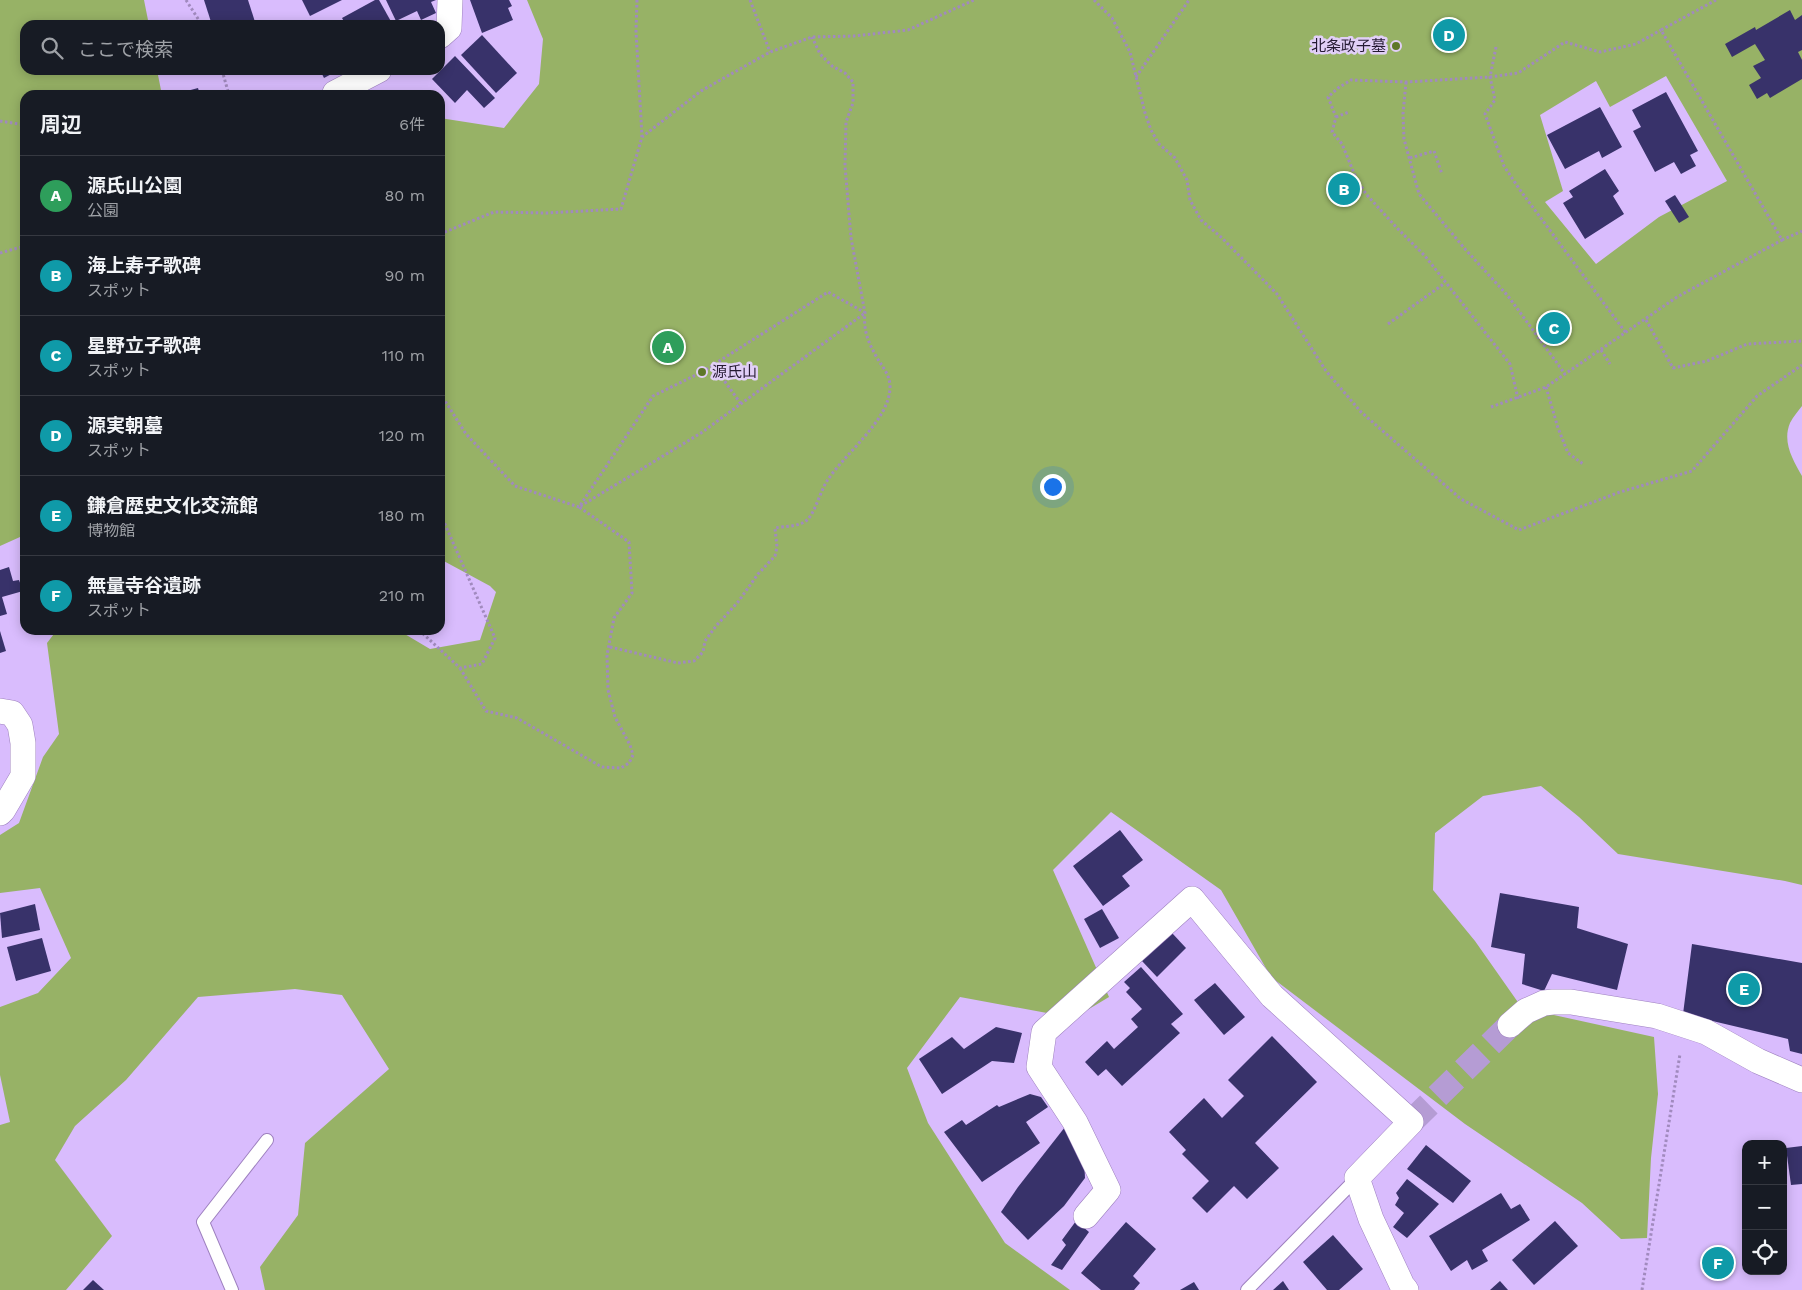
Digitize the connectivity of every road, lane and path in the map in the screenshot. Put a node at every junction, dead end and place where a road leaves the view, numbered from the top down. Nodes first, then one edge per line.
1 (186, 0) edge
2 (450, 0) edge
3 (638, 0) edge
4 (750, 0) edge
5 (974, 0) edge
6 (1094, 0) edge
7 (1190, 0) edge
8 (1716, 0) edge
9 (199, 20) edge
10 (1661, 30) junction
11 (445, 32) edge
12 (812, 36) junction
13 (1496, 47) dead end
14 (770, 52) junction
15 (223, 75) edge
16 (369, 75) edge
17 (1490, 77) junction
18 (1136, 78) junction
19 (1406, 82) junction
20 (228, 90) edge
21 (342, 90) edge
22 (1349, 112) dead end
23 (1336, 117) junction
24 (0, 121) edge
25 (20, 124) edge
26 (642, 136) junction
27 (1410, 158) junction
28 (1442, 174) dead end
29 (1802, 231) edge
30 (445, 232) edge
31 (1782, 240) junction
32 (20, 247) edge
33 (0, 253) edge
34 (1445, 283) junction
35 (865, 313) junction
36 (1646, 320) junction
37 (1388, 324) dead end
38 (1626, 333) junction
39 (1802, 341) edge
40 (1600, 350) junction
41 (1610, 364) dead end
42 (713, 365) junction
43 (1802, 365) edge
44 (1565, 374) junction
45 (1546, 387) junction
46 (1518, 399) junction
47 (445, 401) edge
48 (741, 404) junction
49 (1492, 407) dead end
50 (1583, 464) dead end
51 (579, 507) junction
52 (445, 524) edge
53 (424, 635) edge
54 (610, 647) dead end
55 (460, 668) junction
56 (0, 711) edge
57 (0, 813) edge
58 (1685, 1024) junction
59 (1510, 1025) tunnel mouth
60 (1802, 1080) edge
61 (267, 1140) dead end
62 (1357, 1178) junction
63 (1086, 1216) dead end
64 (232, 1290) edge
65 (1247, 1290) edge
66 (1406, 1290) edge
67 (1642, 1290) edge

1 - 9 path
2 - 11 street
3 - 26 path
4 - 14 path
5 - 12 path
6 - 18 path
7 - 18 path
8 - 10 path
10 - 17 path
10 - 31 path
12 - 14 path
12 - 35 path
13 - 17 path
14 - 26 path
15 - 20 path
16 - 21 street
17 - 19 path
17 - 38 path
18 - 43 path
19 - 23 path
19 - 27 path
22 - 23 path
23 - 34 path
24 - 25 path
26 - 30 path
27 - 28 path
27 - 44 path
29 - 31 path
31 - 36 path
32 - 33 path
34 - 37 path
34 - 46 path
35 - 42 path
35 - 48 path
35 - 54 path
36 - 38 path
36 - 39 path
38 - 40 path
40 - 41 path
40 - 44 path
42 - 48 path
42 - 51 path
44 - 45 path
45 - 46 path
45 - 50 path
46 - 49 path
47 - 51 path
48 - 51 path
51 - 55 path
52 - 55 path
53 - 55 path
56 - 57 street
58 - 59 street
58 - 60 street
58 - 67 path
61 - 64 lane
62 - 63 street
62 - 65 lane
62 - 66 street

